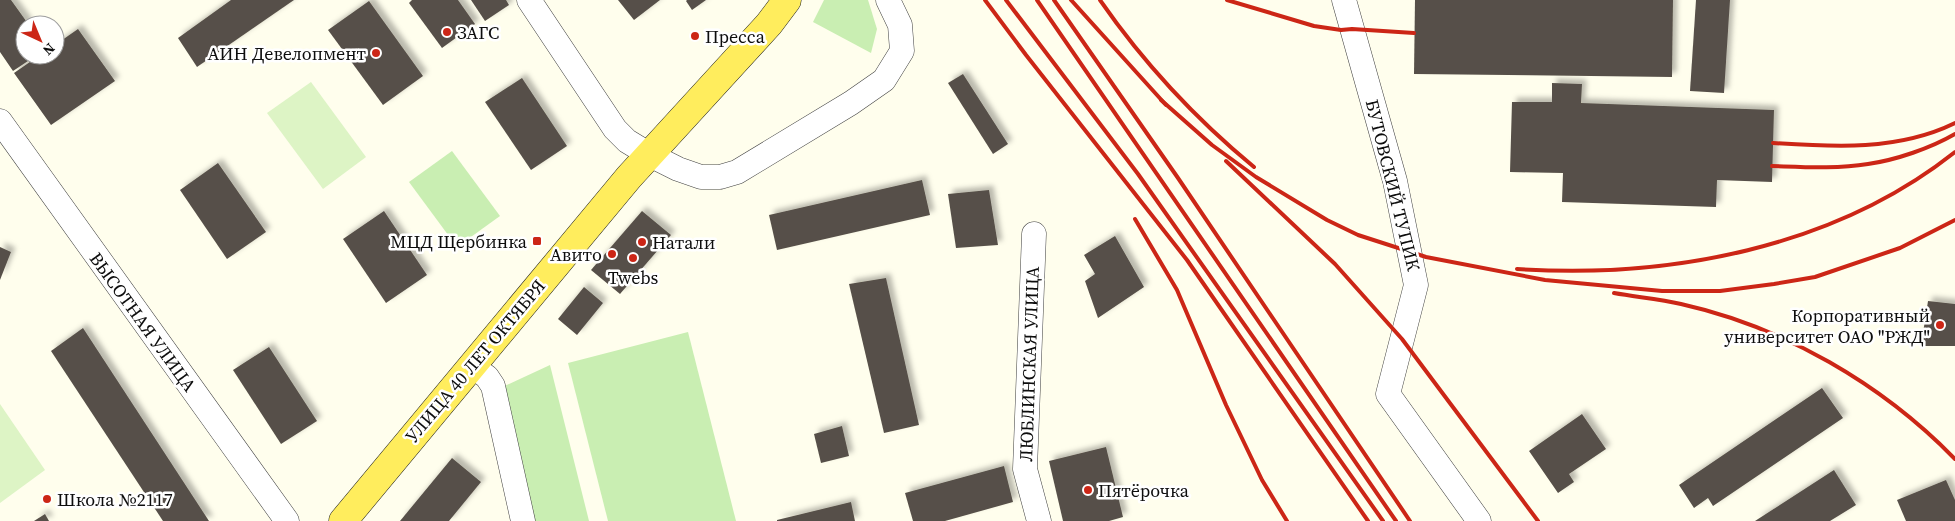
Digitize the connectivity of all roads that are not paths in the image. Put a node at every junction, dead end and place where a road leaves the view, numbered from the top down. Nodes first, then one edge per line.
1 (529, 0) edge
2 (787, 0) edge
3 (888, 0) edge
4 (1344, 0) edge
5 (0, 121) edge
6 (650, 154) junction
7 (1034, 234) dead end
8 (472, 365) junction
9 (287, 521) edge
10 (343, 521) edge
11 (523, 521) edge
12 (1039, 521) edge
13 (1479, 521) edge

1 - 6 street
2 - 6 main road, УЛИЦА 40 ЛЕТ ОКТЯБРЯ
3 - 6 street
4 - 13 street, БУТОВСКИЙ ТУПИК
5 - 9 street, ВЫСОТНАЯ УЛИЦА
6 - 8 main road, УЛИЦА 40 ЛЕТ ОКТЯБРЯ
7 - 12 street, ЛЮБЛИНСКАЯ УЛИЦА
8 - 10 main road, УЛИЦА 40 ЛЕТ ОКТЯБРЯ
8 - 11 street

